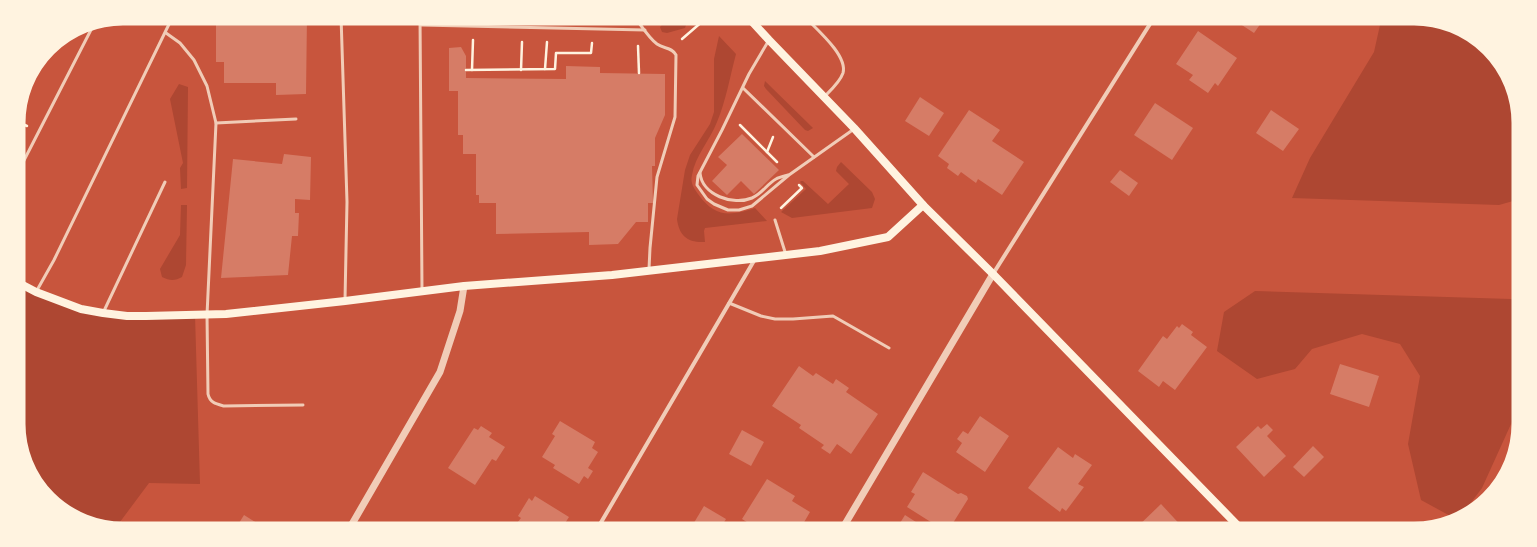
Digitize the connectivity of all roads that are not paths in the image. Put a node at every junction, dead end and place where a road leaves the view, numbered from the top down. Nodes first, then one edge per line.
1 (170, 23) edge
2 (341, 23) edge
3 (640, 23) edge
4 (754, 23) edge
5 (811, 23) edge
6 (1151, 23) edge
7 (421, 25) joint
8 (92, 28) edge
9 (645, 30) junction
10 (166, 33) junction
11 (769, 40) junction
12 (742, 88) junction
13 (824, 97) junction
14 (296, 119) dead end
15 (216, 124) junction
16 (854, 128) junction
17 (814, 157) junction
18 (23, 162) edge
19 (700, 171) junction
20 (789, 175) junction
21 (165, 182) dead end
22 (923, 205) junction
23 (775, 220) road end
24 (786, 255) junction
25 (755, 259) junction
26 (649, 271) junction
27 (993, 274) junction
28 (23, 285) edge
29 (464, 286) junction
30 (36, 292) junction
31 (422, 292) junction
32 (345, 301) junction
33 (729, 303) junction
34 (104, 313) junction
35 (207, 315) junction
36 (889, 348) dead end
37 (303, 405) dead end
38 (352, 524) edge
39 (600, 524) edge
40 (845, 524) edge
41 (1236, 524) edge

1 - 10 lane
2 - 32 lane
3 - 9 lane
4 - 11 main road
5 - 13 lane
6 - 27 street
7 - 9 lane
7 - 31 lane
8 - 18 lane
9 - 26 lane
10 - 15 lane
10 - 30 lane
11 - 12 lane
11 - 13 main road
12 - 17 lane
12 - 19 lane
13 - 16 main road
14 - 15 lane
15 - 35 lane
16 - 17 lane
16 - 22 main road
17 - 20 lane
19 - 20 lane
19 - 20 lane
21 - 34 lane
22 - 24 main road
22 - 27 main road
23 - 24 lane
24 - 25 main road
25 - 26 main road
25 - 33 street
26 - 29 main road
27 - 40 street
27 - 41 main road
28 - 30 main road
29 - 31 main road
29 - 38 street
30 - 34 main road
31 - 32 main road
32 - 35 main road
33 - 36 lane
33 - 39 street
34 - 35 main road
35 - 37 lane

